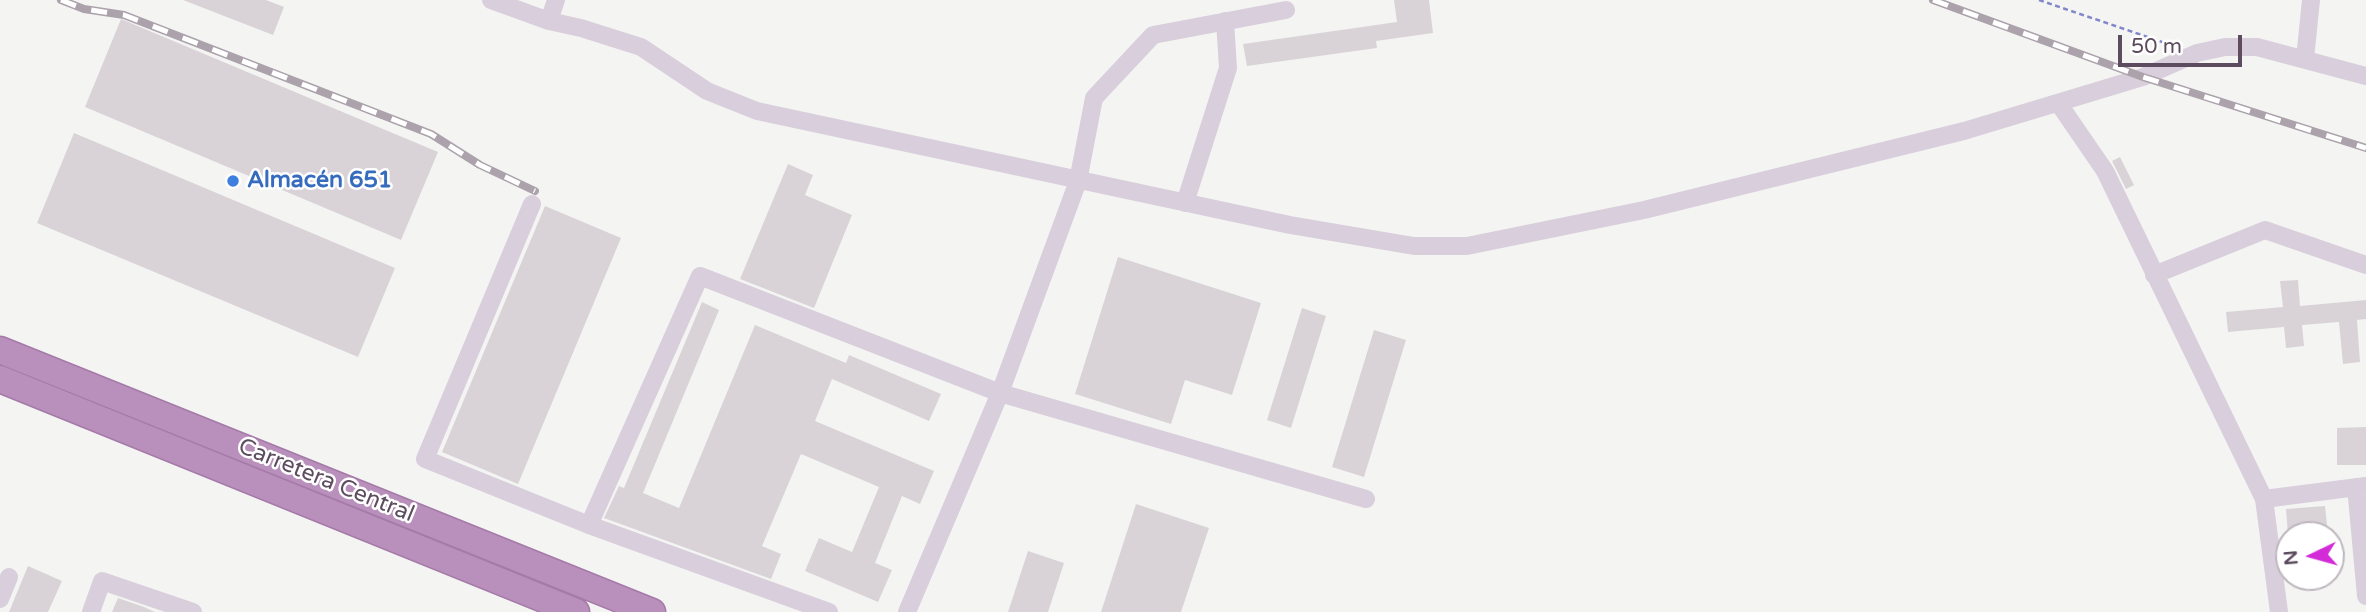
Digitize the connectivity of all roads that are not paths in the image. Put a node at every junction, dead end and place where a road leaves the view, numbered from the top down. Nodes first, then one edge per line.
1 (491, 0) edge
2 (556, 0) edge
3 (2311, 0) edge
4 (1286, 10) dead end
5 (549, 21) junction
6 (1225, 21) junction
7 (2305, 59) junction
8 (2366, 76) edge
9 (2059, 104) junction
10 (1078, 181) junction
11 (1185, 203) junction
12 (532, 204) dead end
13 (2366, 265) edge
14 (2154, 275) junction
15 (0, 350) edge
16 (0, 379) edge
17 (1000, 393) junction
18 (2361, 486) edge
19 (1366, 499) dead end
20 (2264, 499) junction
21 (589, 525) junction
22 (9, 578) dead end
23 (2366, 596) edge
24 (0, 599) edge
25 (91, 612) edge
26 (194, 612) edge
27 (576, 612) edge
28 (652, 612) edge
29 (829, 612) edge
30 (907, 612) edge
31 (2279, 612) edge

1 - 5 street
2 - 5 street
3 - 7 street
4 - 6 street
5 - 10 street
6 - 10 street
6 - 11 street
7 - 8 street
7 - 9 street
9 - 11 street
9 - 14 street
10 - 11 street
10 - 17 street
12 - 21 street
13 - 14 street
14 - 20 street
15 - 28 highway, Carretera Central
16 - 27 highway, Carretera Central
17 - 19 street
17 - 21 street
17 - 30 street
18 - 20 street
18 - 23 street
20 - 31 street
21 - 29 street
22 - 24 street
25 - 26 street

